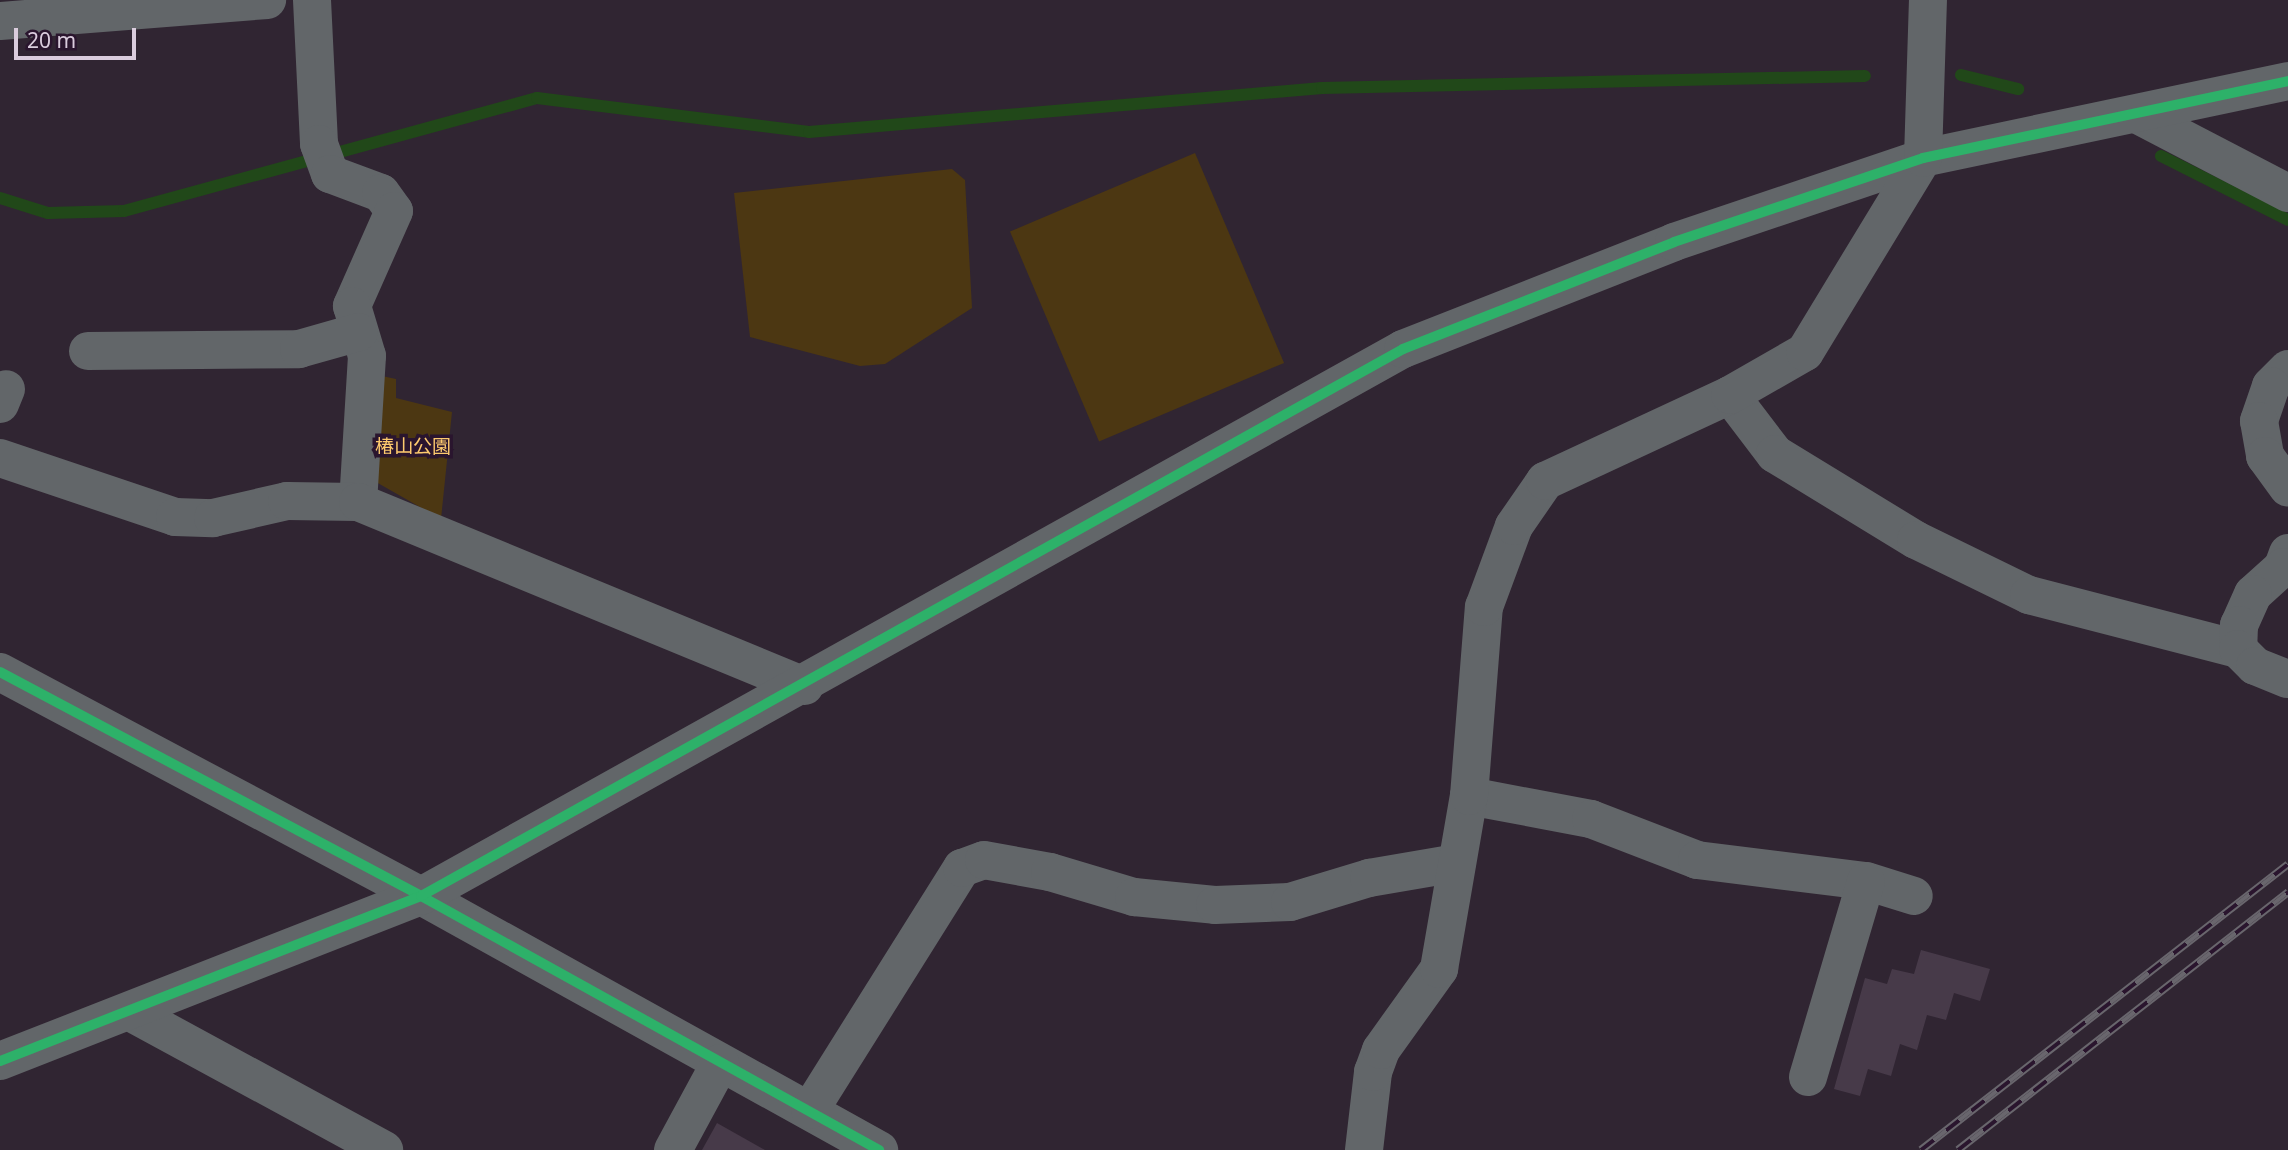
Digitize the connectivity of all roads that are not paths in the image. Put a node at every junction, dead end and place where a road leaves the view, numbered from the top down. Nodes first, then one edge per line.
1 (267, 0) edge
2 (312, 0) edge
3 (1928, 0) edge
4 (0, 21) edge
5 (2288, 81) edge
6 (2136, 114) junction
7 (1923, 158) junction
8 (2288, 193) edge
9 (359, 332) junction
10 (88, 351) dead end
11 (2288, 369) edge
12 (1730, 395) junction
13 (0, 458) edge
14 (2288, 488) edge
15 (358, 502) junction
16 (2288, 553) edge
17 (2238, 649) junction
18 (0, 672) edge
19 (2288, 679) edge
20 (805, 686) junction
21 (1469, 796) junction
22 (1457, 863) junction
23 (1866, 881) junction
24 (421, 896) junction
25 (1914, 896) dead end
26 (132, 1013) junction
27 (0, 1061) edge
28 (720, 1063) junction
29 (1808, 1077) dead end
30 (810, 1110) junction
31 (366, 1146) edge
32 (673, 1150) edge
33 (879, 1150) edge
34 (1364, 1150) edge

1 - 4 street
2 - 9 street
3 - 7 street
5 - 6 street
6 - 7 street
6 - 8 street
7 - 12 street
7 - 20 street
9 - 10 street
9 - 15 street
11 - 14 street
12 - 17 street
12 - 21 street
13 - 15 street
15 - 20 street
16 - 17 street
17 - 19 street
18 - 24 street
20 - 24 street
21 - 22 street
21 - 23 street
22 - 30 street
22 - 34 street
23 - 25 street
23 - 29 street
24 - 26 street
24 - 28 street
26 - 27 street
26 - 31 street
28 - 30 street
28 - 32 street
30 - 33 street

